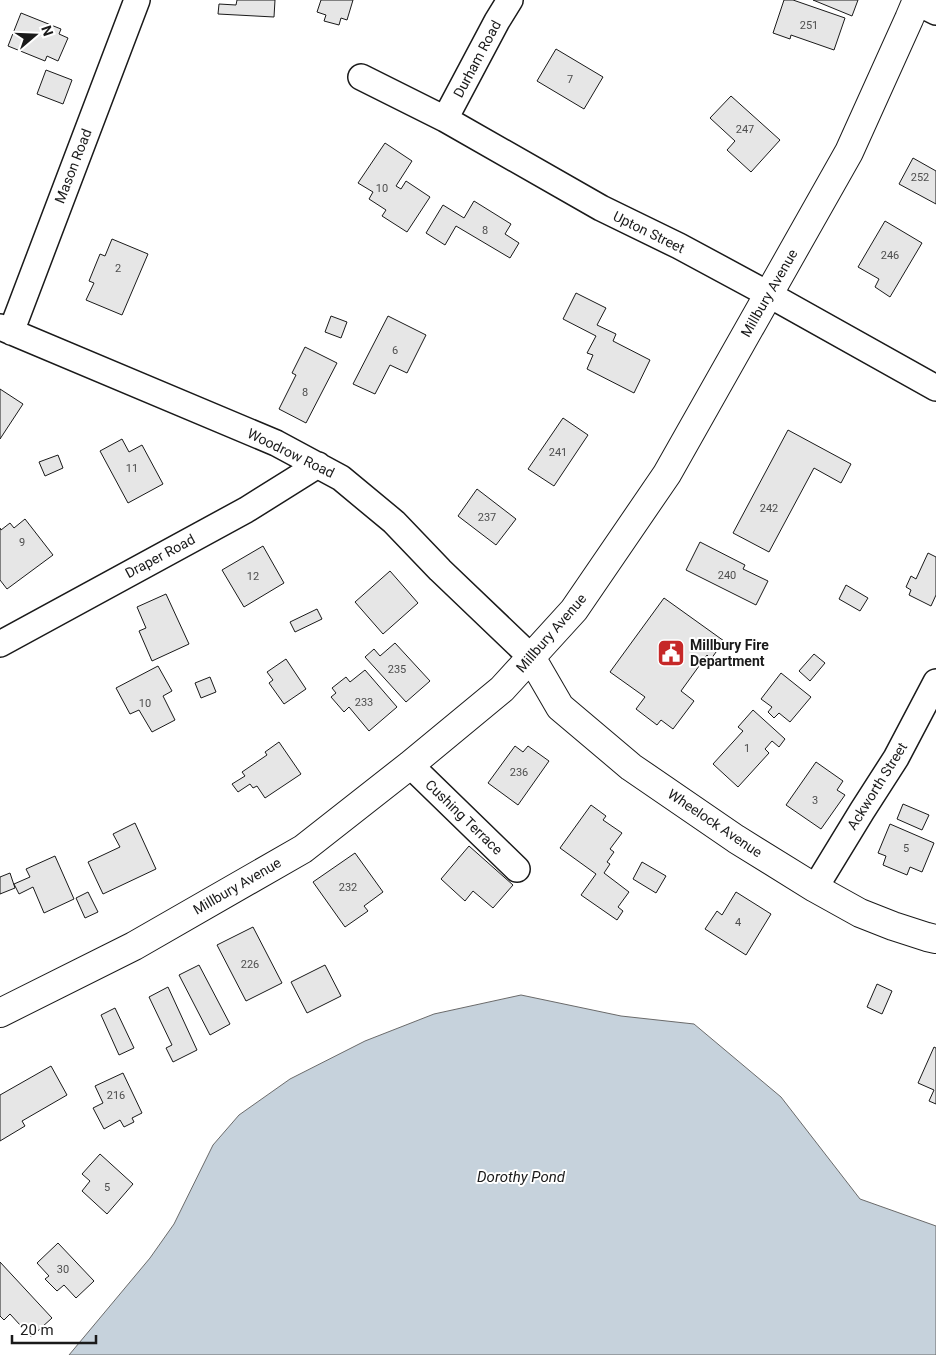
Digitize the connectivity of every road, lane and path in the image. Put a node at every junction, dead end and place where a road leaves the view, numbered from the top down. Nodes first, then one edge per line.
1 (137, 0) edge
2 (510, 0) edge
3 (923, 4) edge
4 (361, 77) dead end
5 (445, 120) junction
6 (768, 294) junction
7 (5, 329) edge
8 (936, 388) edge
9 (318, 465) junction
10 (0, 644) edge
11 (531, 657) junction
12 (936, 682) edge
13 (410, 765) junction
14 (518, 869) dead end
15 (815, 888) junction
16 (936, 939) edge
17 (0, 1013) edge

1 - 7 street, Mason Road
2 - 5 street, Durham Road
3 - 6 main road, Millbury Avenue
4 - 5 street, Upton Street
5 - 6 street, Upton Street
6 - 8 street, Upton Street
6 - 11 main road, Millbury Avenue
7 - 9 street, Woodrow Road
9 - 10 street, Draper Road
9 - 11 street, Woodrow Road
11 - 13 main road, Millbury Avenue
11 - 15 main road, Wheelock Avenue
12 - 15 street, Ackworth Street
13 - 14 street, Cushing Terrace
13 - 17 main road, Millbury Avenue
15 - 16 main road, Wheelock Avenue

